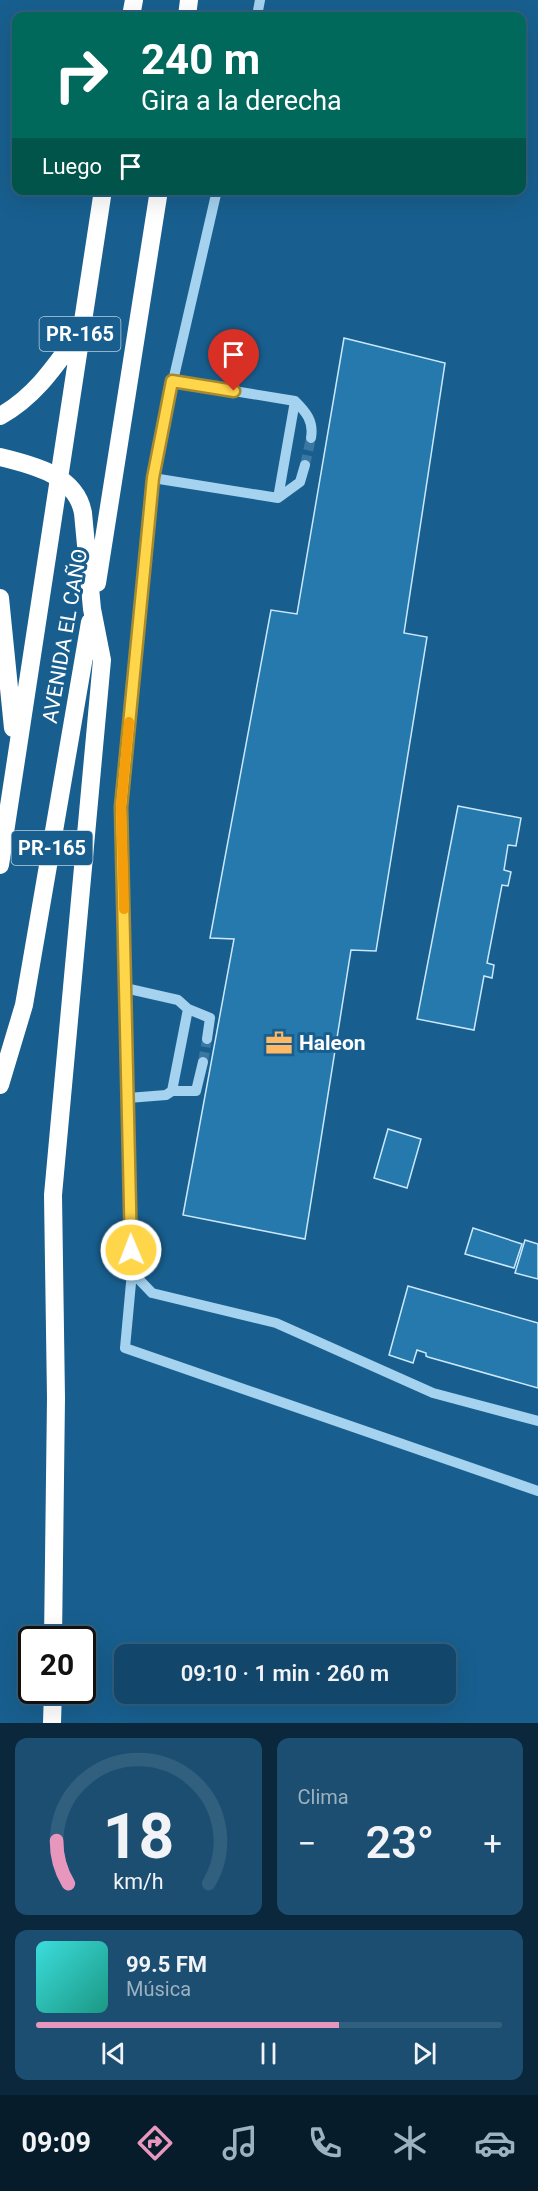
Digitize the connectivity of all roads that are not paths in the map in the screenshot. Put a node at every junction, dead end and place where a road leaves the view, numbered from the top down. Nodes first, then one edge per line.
1 (102, 195) edge
2 (158, 195) edge
3 (216, 195) edge
4 (80, 332) junction
5 (172, 381) junction
6 (295, 400) junction
7 (0, 416) edge
8 (311, 438) tunnel mouth
9 (0, 457) edge
10 (305, 465) tunnel mouth
11 (58, 478) junction
12 (153, 478) junction
13 (278, 498) junction
14 (0, 598) edge
15 (92, 609) junction
16 (16, 754) junction
17 (0, 865) edge
18 (125, 988) junction
19 (188, 1009) junction
20 (207, 1039) tunnel mouth
21 (203, 1062) tunnel mouth
22 (0, 1085) edge
23 (172, 1091) junction
24 (128, 1098) junction
25 (132, 1272) junction
26 (538, 1421) edge
27 (538, 1491) edge
28 (53, 1626) edge
29 (53, 1704) edge
30 (52, 1723) edge

1 - 4 highway, AVENIDA EL CAÑO / PR-165
2 - 15 highway, AVENIDA EL CAÑO / PR-165
3 - 5 lane
4 - 7 highway
4 - 11 highway, AVENIDA EL CAÑO / PR-165
5 - 6 lane
5 - 12 lane
6 - 8 lane
6 - 13 lane
9 - 11 highway
10 - 13 lane
11 - 15 highway
11 - 16 highway, AVENIDA EL CAÑO / PR-165
12 - 13 lane
12 - 18 lane
14 - 16 highway
15 - 22 highway, AVENIDA EL CAÑO / PR-165
15 - 28 highway
16 - 17 highway, AVENIDA EL CAÑO / PR-165
18 - 19 lane
18 - 24 lane
19 - 20 lane
19 - 23 lane
21 - 23 lane
23 - 24 lane
24 - 25 lane
25 - 26 lane
25 - 27 lane
29 - 30 highway

